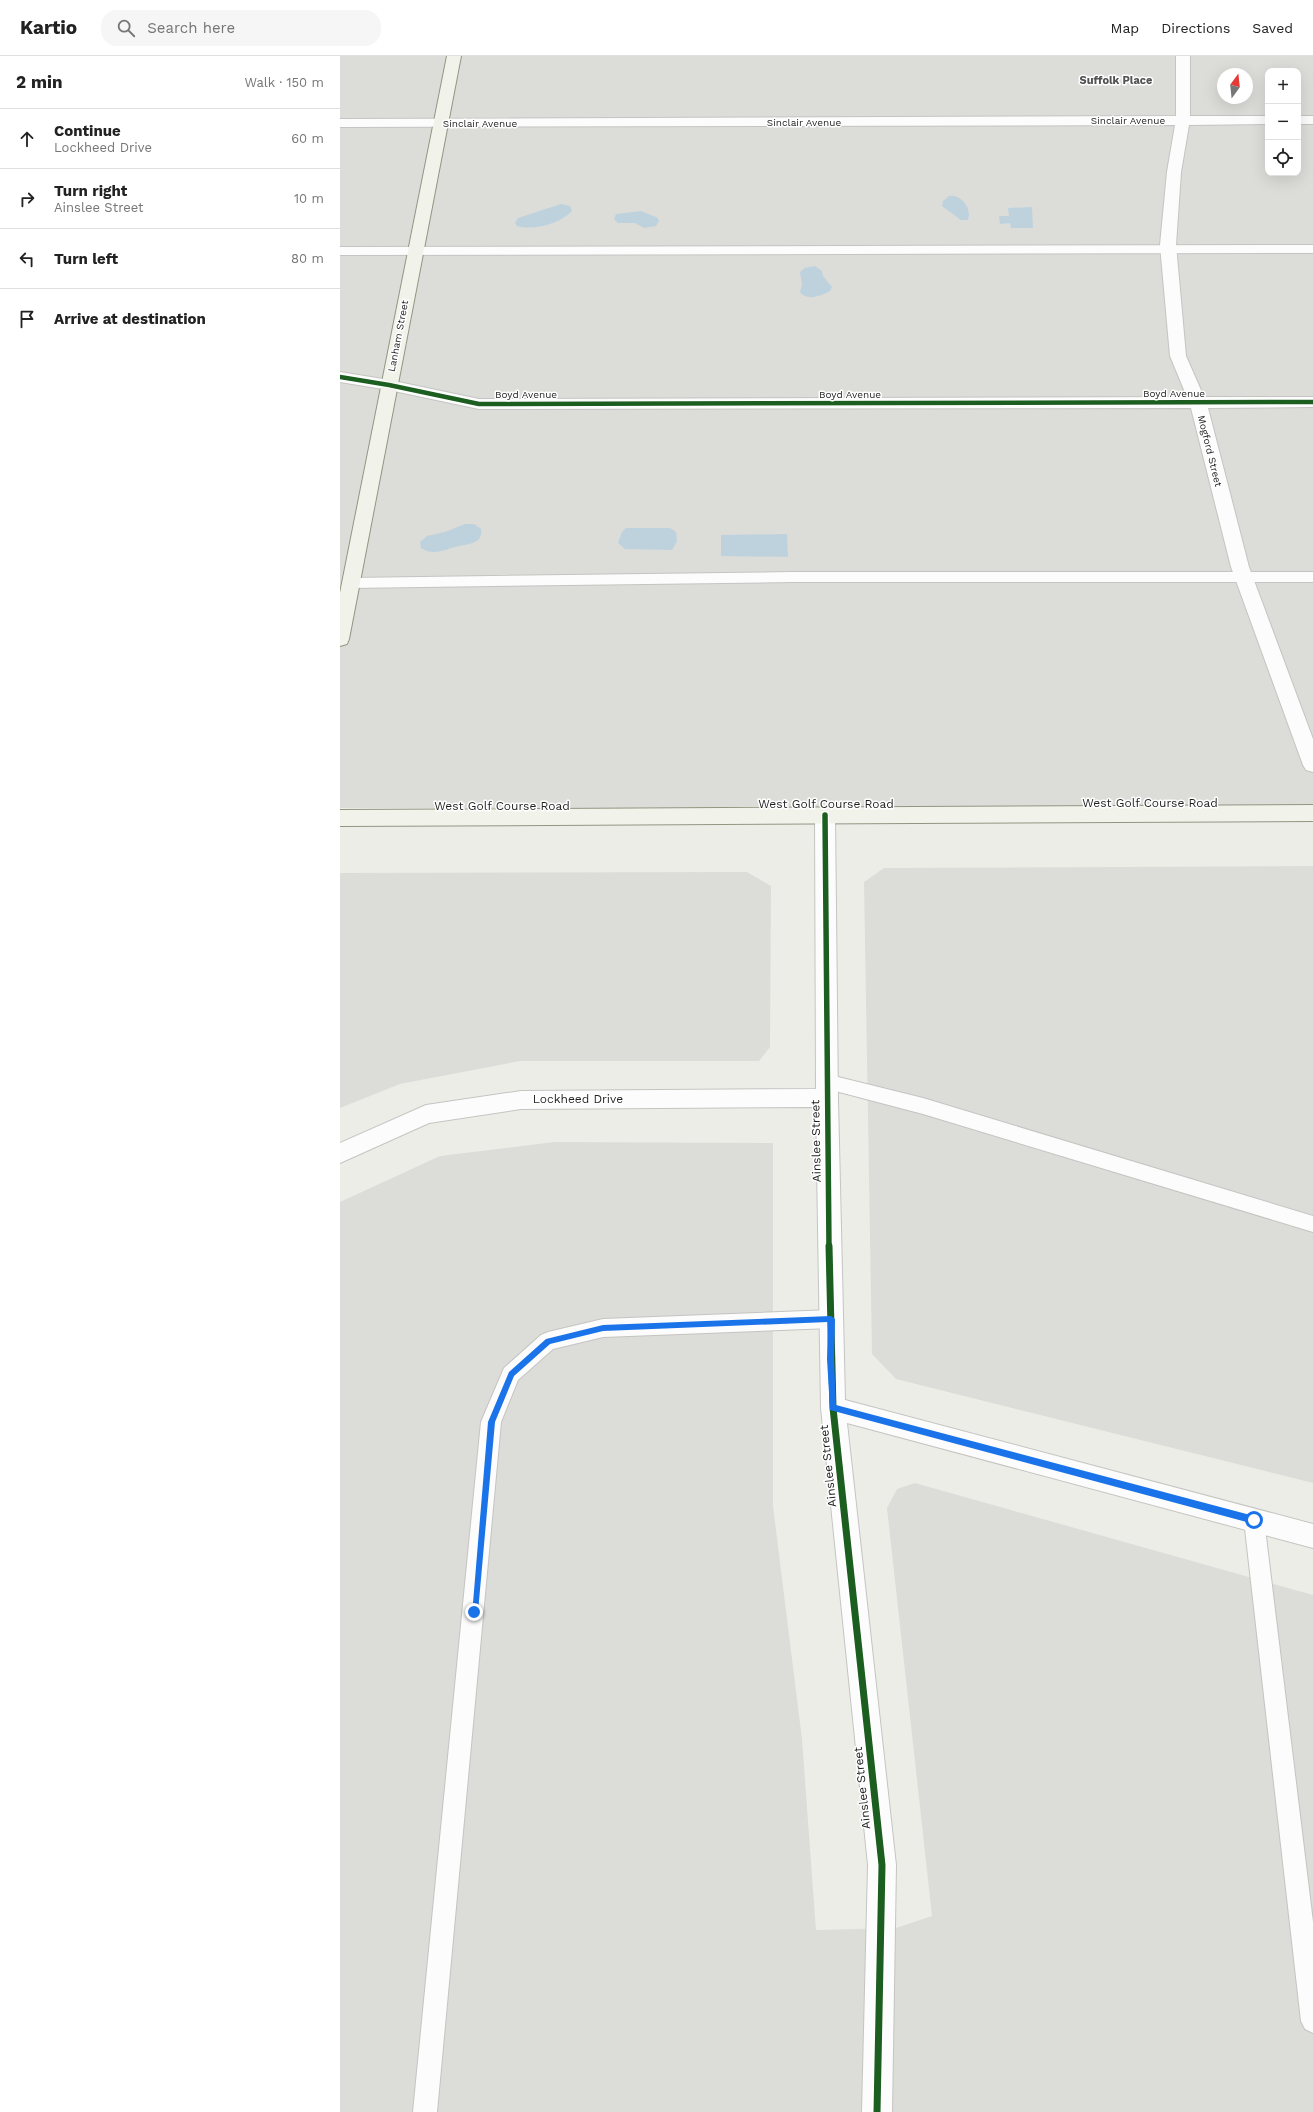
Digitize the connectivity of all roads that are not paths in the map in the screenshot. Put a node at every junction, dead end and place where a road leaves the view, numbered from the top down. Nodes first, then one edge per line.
1 (454, 56) edge
2 (1183, 56) edge
3 (1183, 120) junction
4 (1265, 120) edge
5 (1301, 120) edge
6 (1313, 120) edge
7 (340, 123) edge
8 (440, 123) junction
9 (1168, 249) junction
10 (1313, 249) edge
11 (340, 251) edge
12 (415, 251) junction
13 (340, 377) edge
14 (389, 385) junction
15 (1313, 402) edge
16 (1198, 403) junction
17 (1243, 577) junction
18 (1313, 577) edge
19 (351, 583) junction
20 (340, 639) edge
21 (1313, 765) edge
22 (1313, 813) edge
23 (825, 815) junction
24 (340, 818) edge
25 (826, 1090) junction
26 (340, 1153) edge
27 (1313, 1224) edge
28 (831, 1319) junction
29 (833, 1408) junction
30 (1254, 1520) junction
31 (1313, 1536) edge
32 (1313, 2021) edge
33 (425, 2112) edge
34 (877, 2112) edge

1 - 8 street, Lanham Street
2 - 3 street, Mogford Street
3 - 4 street, Sinclair Avenue
3 - 8 street, Sinclair Avenue
3 - 9 street, Mogford Street
5 - 6 street
7 - 8 street, Sinclair Avenue
8 - 12 street, Lanham Street
9 - 10 lane
9 - 12 lane
9 - 16 street, Mogford Street
11 - 12 lane
12 - 14 street, Lanham Street
13 - 14 street, Boyd Avenue
14 - 16 street, Boyd Avenue
14 - 19 street, Lanham Street
15 - 16 street, Boyd Avenue
16 - 17 street, Mogford Street
17 - 18 lane
17 - 19 lane
17 - 21 street, Mogford Street
19 - 20 street, Lanham Street
22 - 23 street, West Golf Course Road
23 - 24 street, West Golf Course Road
23 - 25 street, Ainslee Street
25 - 26 street, Lockheed Drive
25 - 27 lane
25 - 28 street, Ainslee Street
28 - 29 street, Ainslee Street
28 - 33 lane
29 - 30 street
29 - 34 street, Ainslee Street
30 - 31 street
30 - 32 lane

